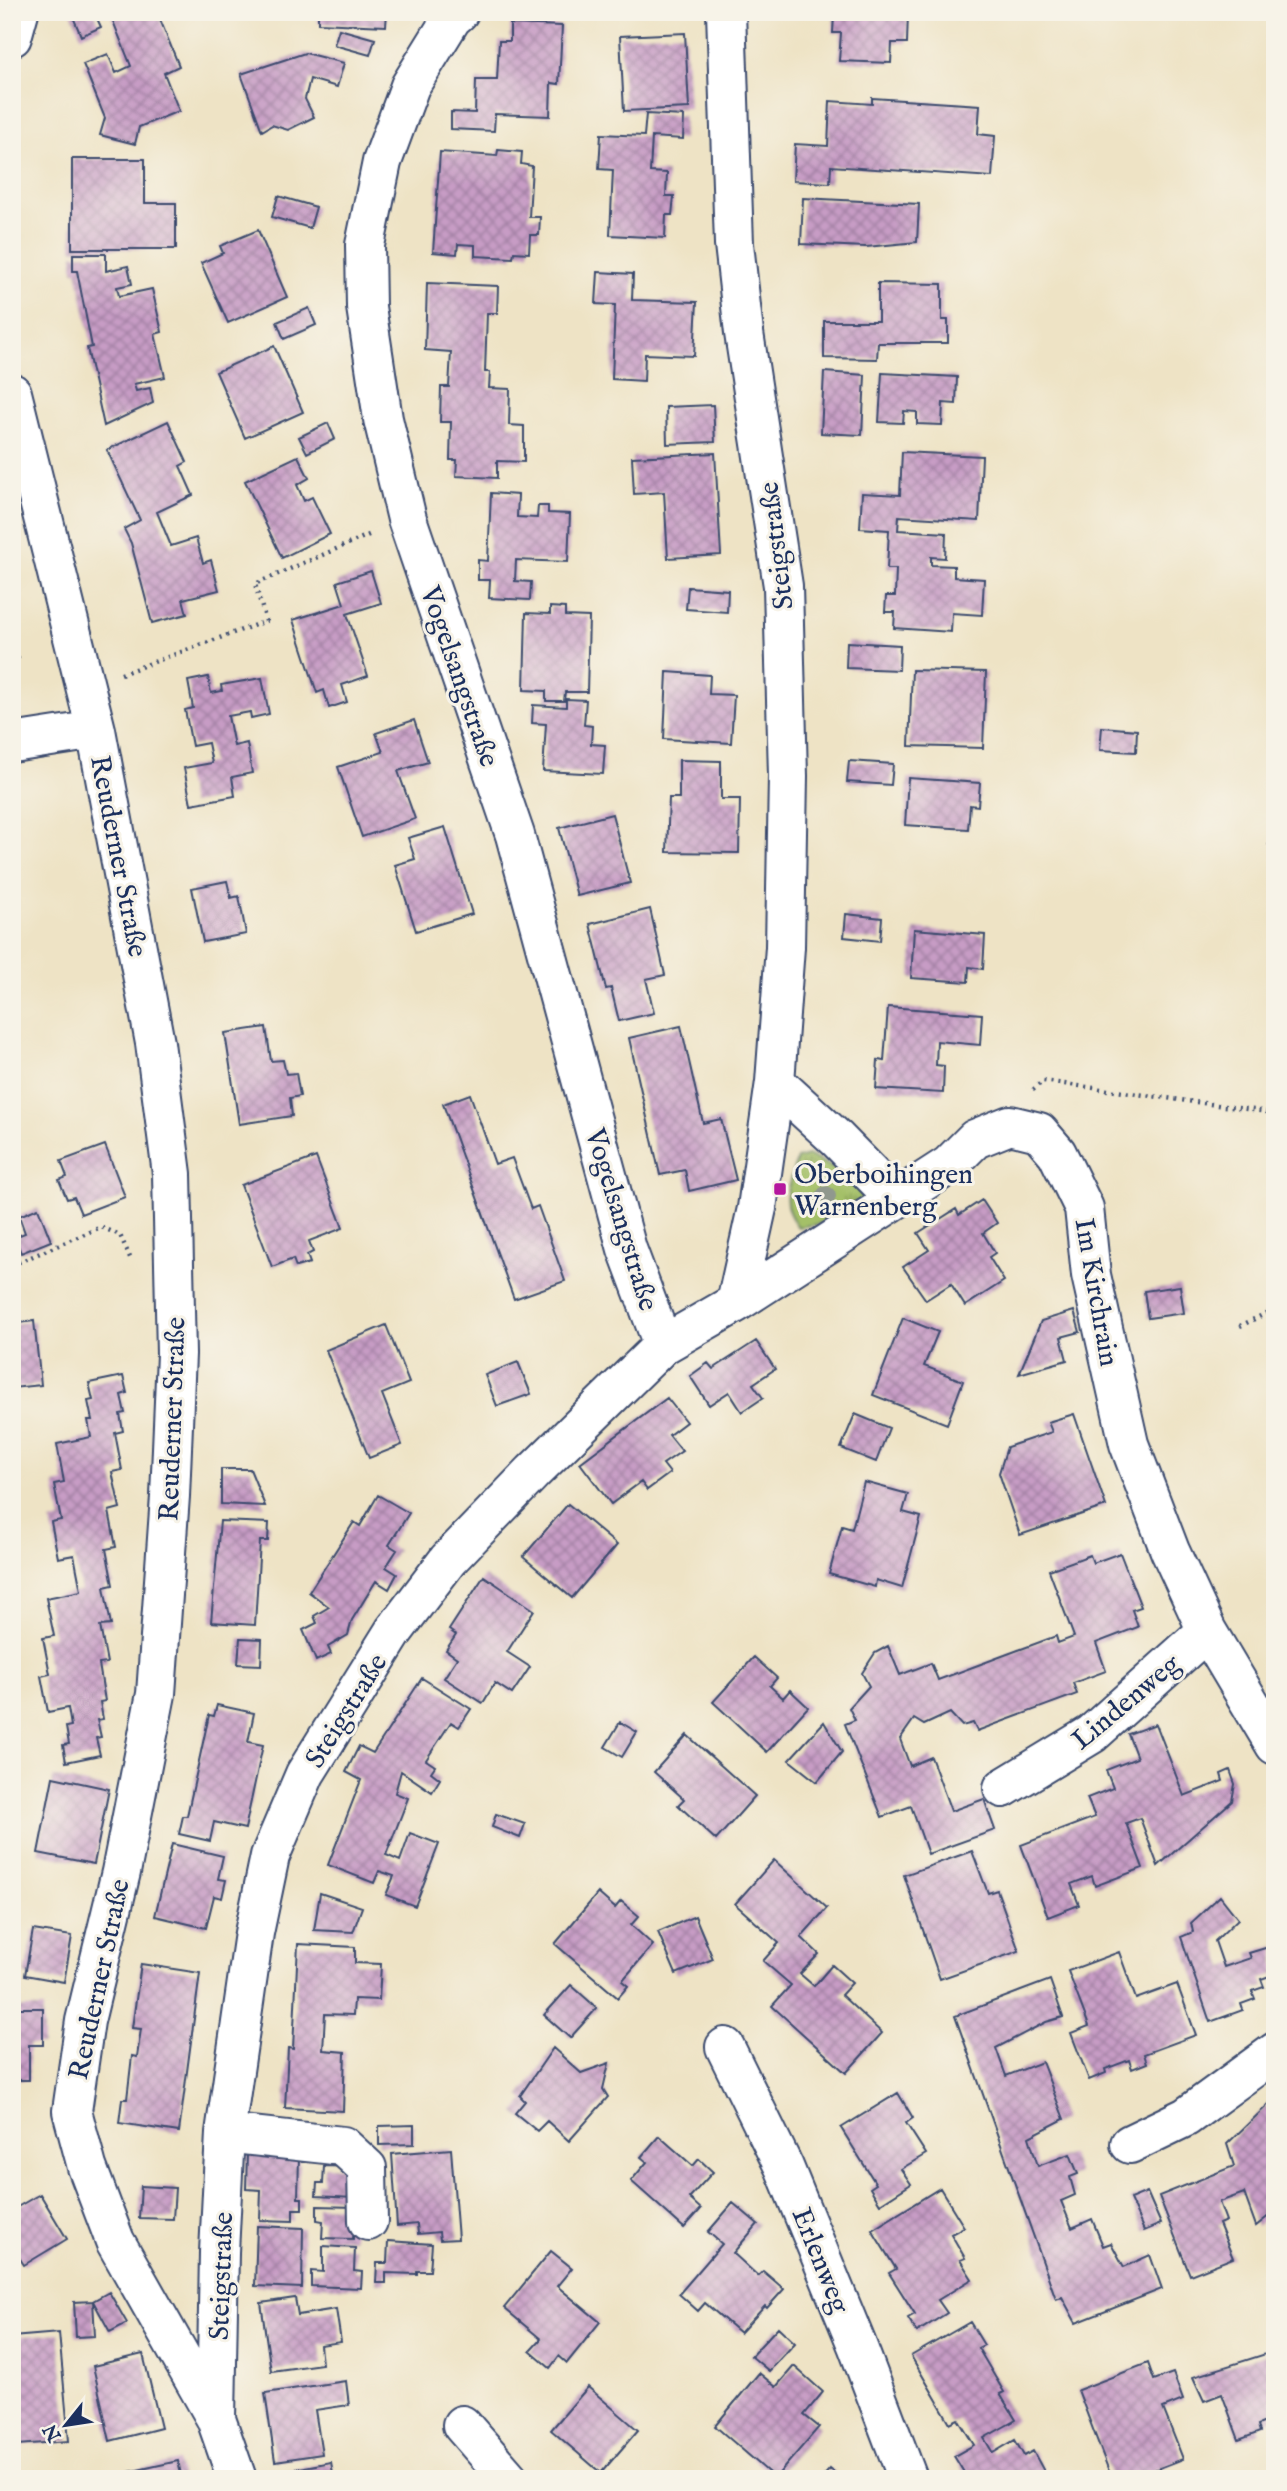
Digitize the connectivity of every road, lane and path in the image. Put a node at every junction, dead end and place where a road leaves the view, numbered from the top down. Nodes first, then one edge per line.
1 (19, 12) edge
2 (459, 12) edge
3 (726, 12) edge
4 (12, 37) edge
5 (12, 393) edge
6 (407, 519) junction
7 (126, 672) dead end
8 (96, 730) junction
9 (12, 743) edge
10 (1275, 838) edge
11 (1269, 846) dead end
12 (775, 1082) junction
13 (1275, 1113) edge
14 (1010, 1125) junction
15 (895, 1198) junction
16 (102, 1227) dead end
17 (12, 1249) edge
18 (15, 1264) edge
19 (736, 1303) junction
20 (1275, 1309) edge
21 (1240, 1326) dead end
22 (663, 1345) junction
23 (1207, 1631) junction
24 (1275, 1745) edge
25 (1003, 1788) dead end
26 (725, 2047) dead end
27 (1275, 2052) edge
28 (225, 2133) junction
29 (1130, 2144) dead end
30 (368, 2221) dead end
31 (216, 2419) junction
32 (462, 2425) dead end
33 (237, 2479) edge
34 (509, 2479) edge
35 (908, 2479) edge

1 - 4 street
2 - 6 street, Vogelsangstraße
3 - 12 street, Steigstraße
5 - 8 street, Reuderner Straße
6 - 7 path
6 - 22 street, Vogelsangstraße
8 - 9 street
8 - 31 street, Reuderner Straße
10 - 11 path
12 - 15 street
12 - 19 street, Steigstraße
13 - 14 path
14 - 15 street
14 - 23 street, Im Kirchrain
15 - 19 street
16 - 18 path
17 - 18 path
19 - 22 street, Steigstraße
20 - 21 path
22 - 28 street, Steigstraße
23 - 24 street, Im Kirchrain
23 - 25 street, Lindenweg
26 - 35 street, Erlenweg
27 - 29 street
28 - 30 street
28 - 31 street, Steigstraße
31 - 33 street, Steigstraße
32 - 34 street

